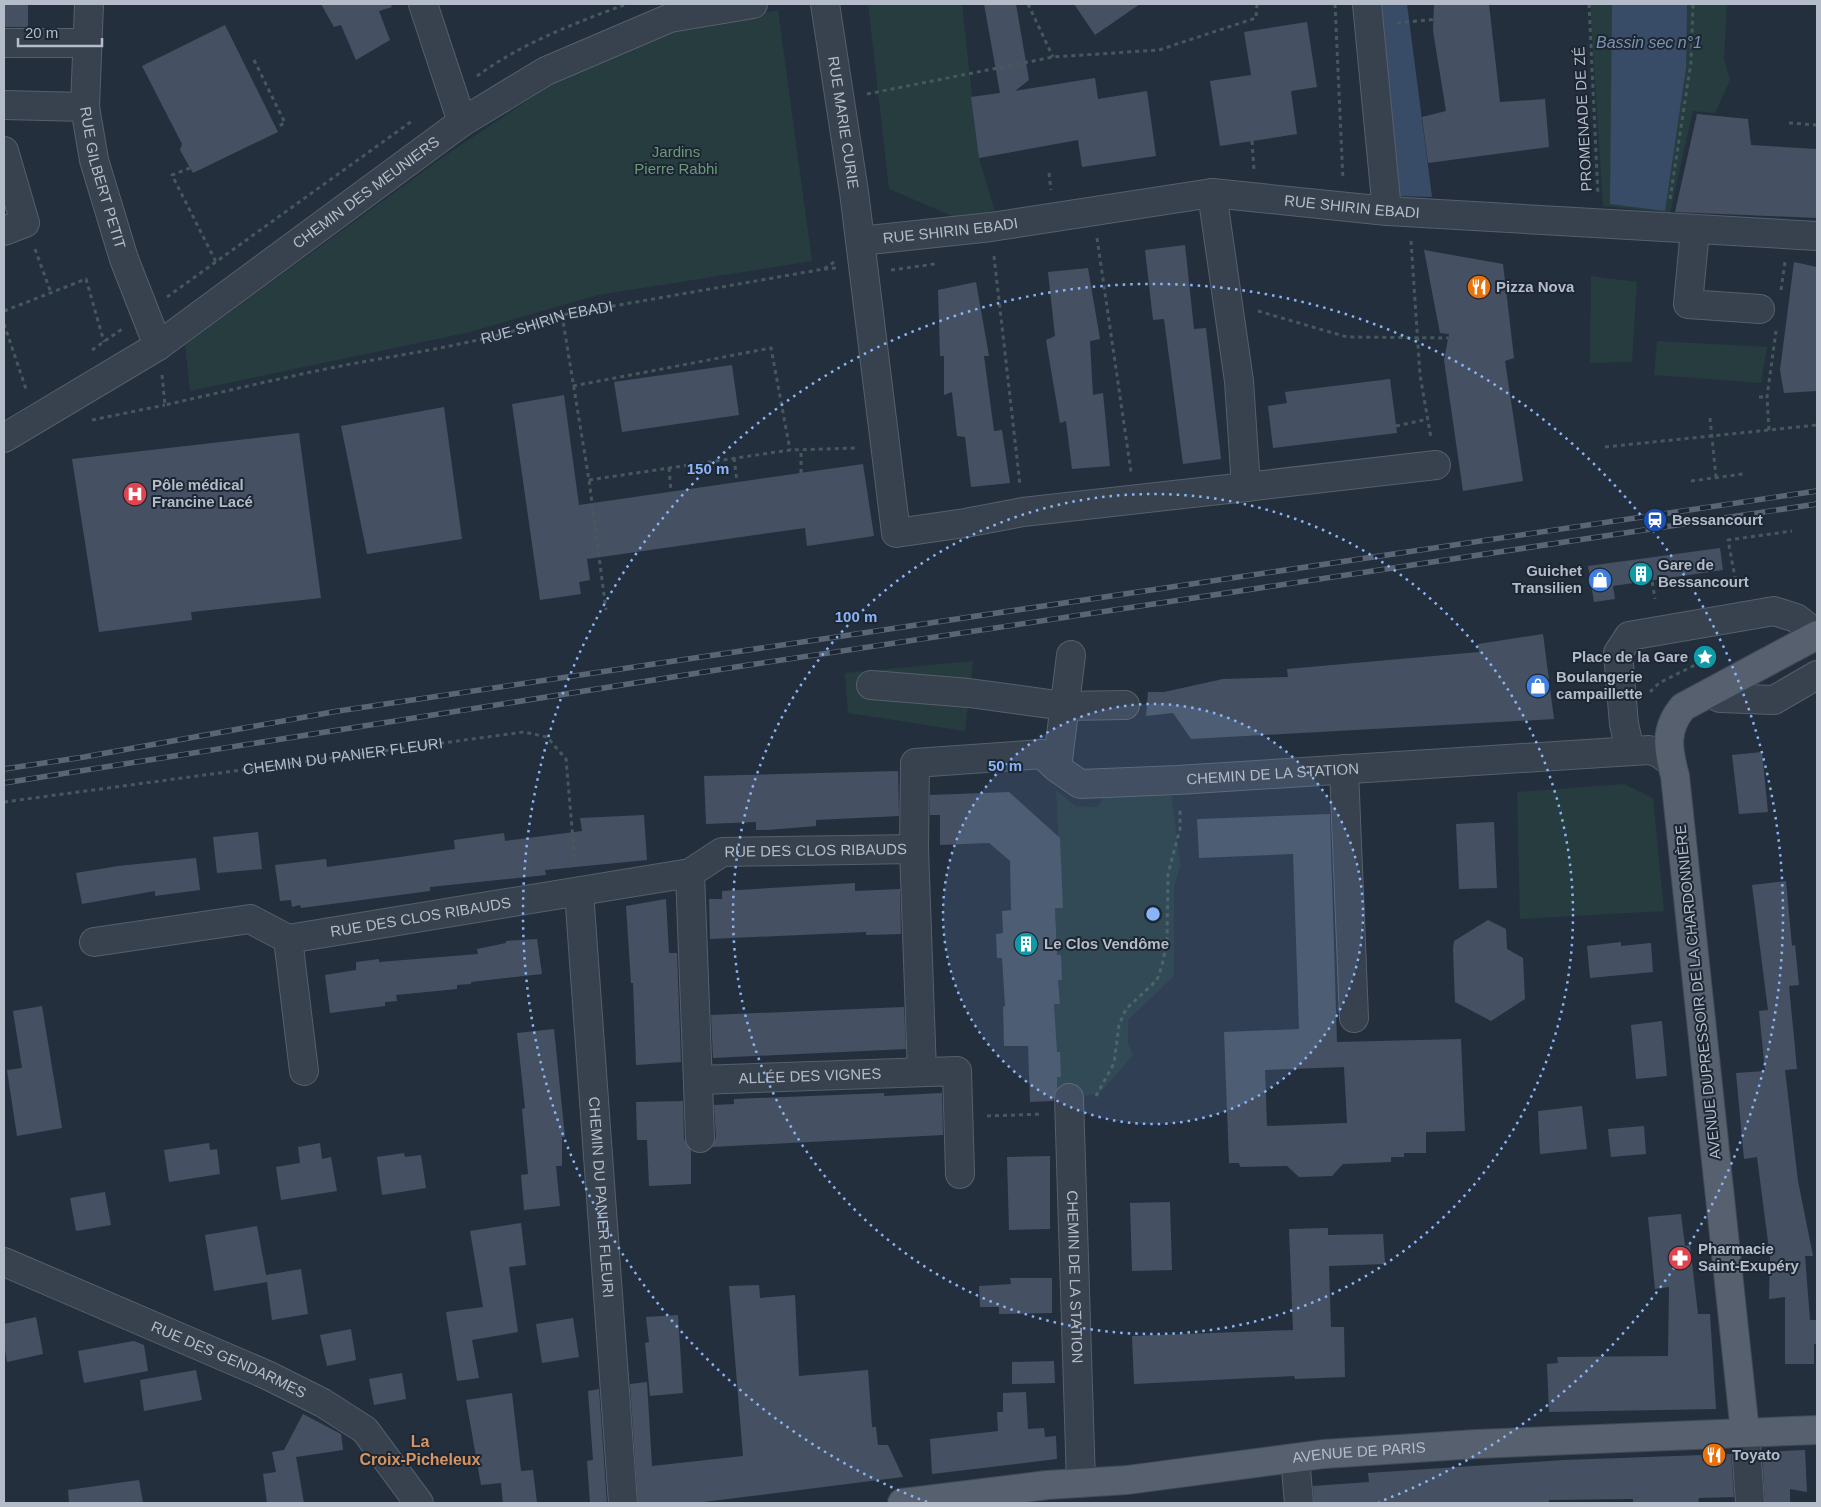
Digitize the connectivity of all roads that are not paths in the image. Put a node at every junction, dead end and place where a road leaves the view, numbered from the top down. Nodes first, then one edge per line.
1 (89, 4) edge
2 (423, 4) edge
3 (753, 4) edge
4 (825, 4) edge
5 (669, 11) edge
6 (1368, 14) edge
7 (4, 43) edge
8 (86, 43) junction
9 (4, 105) edge
10 (85, 107) junction
11 (462, 122) junction
12 (4, 151) edge
13 (1212, 193) junction
14 (1387, 211) junction
15 (14, 227) edge
16 (1695, 230) junction
17 (1817, 236) edge
18 (860, 241) junction
19 (1760, 308) dead end
20 (158, 346) junction
21 (4, 438) edge
22 (1436, 465) road end
23 (1246, 488) junction
24 (1817, 634) edge
25 (1071, 655) dead end
26 (1817, 675) edge
27 (871, 685) dead end
28 (1710, 693) junction
29 (1125, 705) dead end
30 (1064, 706) junction
31 (1630, 751) junction
32 (1671, 762) junction
33 (1057, 768) junction
34 (1344, 769) junction
35 (1178, 780) joint
36 (914, 849) junction
37 (690, 873) junction
38 (577, 880) junction
39 (288, 939) junction
40 (94, 942) dead end
41 (1354, 1018) dead end
42 (304, 1071) dead end
43 (922, 1072) junction
44 (698, 1080) junction
45 (1069, 1107) road end
46 (700, 1138) dead end
47 (960, 1174) dead end
48 (4, 1262) edge
49 (1817, 1430) edge
50 (1745, 1432) junction
51 (1295, 1458) junction
52 (1081, 1482) junction
53 (419, 1503) edge
54 (623, 1503) edge
55 (902, 1503) edge
56 (1299, 1503) edge
57 (1750, 1503) edge

1 - 8 street, RUE GILBERT PETIT
2 - 11 street
3 - 5 street, CHEMIN DES MEUNIERS
4 - 18 street, RUE MARIE CURIE
5 - 11 street, CHEMIN DES MEUNIERS
6 - 14 street
7 - 8 street
8 - 10 street, RUE GILBERT PETIT
9 - 10 street
10 - 20 street, RUE GILBERT PETIT
11 - 20 street, CHEMIN DES MEUNIERS
12 - 15 street
13 - 14 street, RUE SHIRIN EBADI
13 - 18 street, RUE SHIRIN EBADI
13 - 23 street
14 - 16 street, RUE SHIRIN EBADI
16 - 17 street, RUE SHIRIN EBADI
16 - 19 street
18 - 23 street, RUE MARIE CURIE
20 - 21 street, CHEMIN DES MEUNIERS
22 - 23 street
24 - 28 main road, AVENUE DUPRESSOIR DE LA CHARDONNIÈRE
24 - 31 street
25 - 30 street
26 - 28 street
27 - 30 street
28 - 32 main road, AVENUE DUPRESSOIR DE LA CHARDONNIÈRE
29 - 30 street
30 - 33 street
31 - 32 street, CHEMIN DE LA STATION
31 - 34 street, CHEMIN DE LA STATION
32 - 50 main road, AVENUE DUPRESSOIR DE LA CHARDONNIÈRE
33 - 35 street, RUE DES CLOS RIBAUDS
33 - 36 street, RUE DES CLOS RIBAUDS
34 - 35 street, CHEMIN DE LA STATION
34 - 41 street
36 - 37 street, RUE DES CLOS RIBAUDS
36 - 43 street
37 - 38 street, RUE DES CLOS RIBAUDS
37 - 44 street
38 - 39 street, RUE DES CLOS RIBAUDS
38 - 54 street, CHEMIN DU PANIER FLEURI
39 - 40 street
39 - 42 street
43 - 44 street, ALLÉE DES VIGNES
43 - 47 street, ALLÉE DES VIGNES
44 - 46 street
45 - 52 street, CHEMIN DE LA STATION
48 - 53 street, RUE DES GENDARMES
49 - 50 main road, AVENUE DE PARIS
50 - 51 main road, AVENUE DE PARIS
50 - 57 street
51 - 52 main road, AVENUE DE PARIS
51 - 56 street
52 - 55 main road, AVENUE DE PARIS

